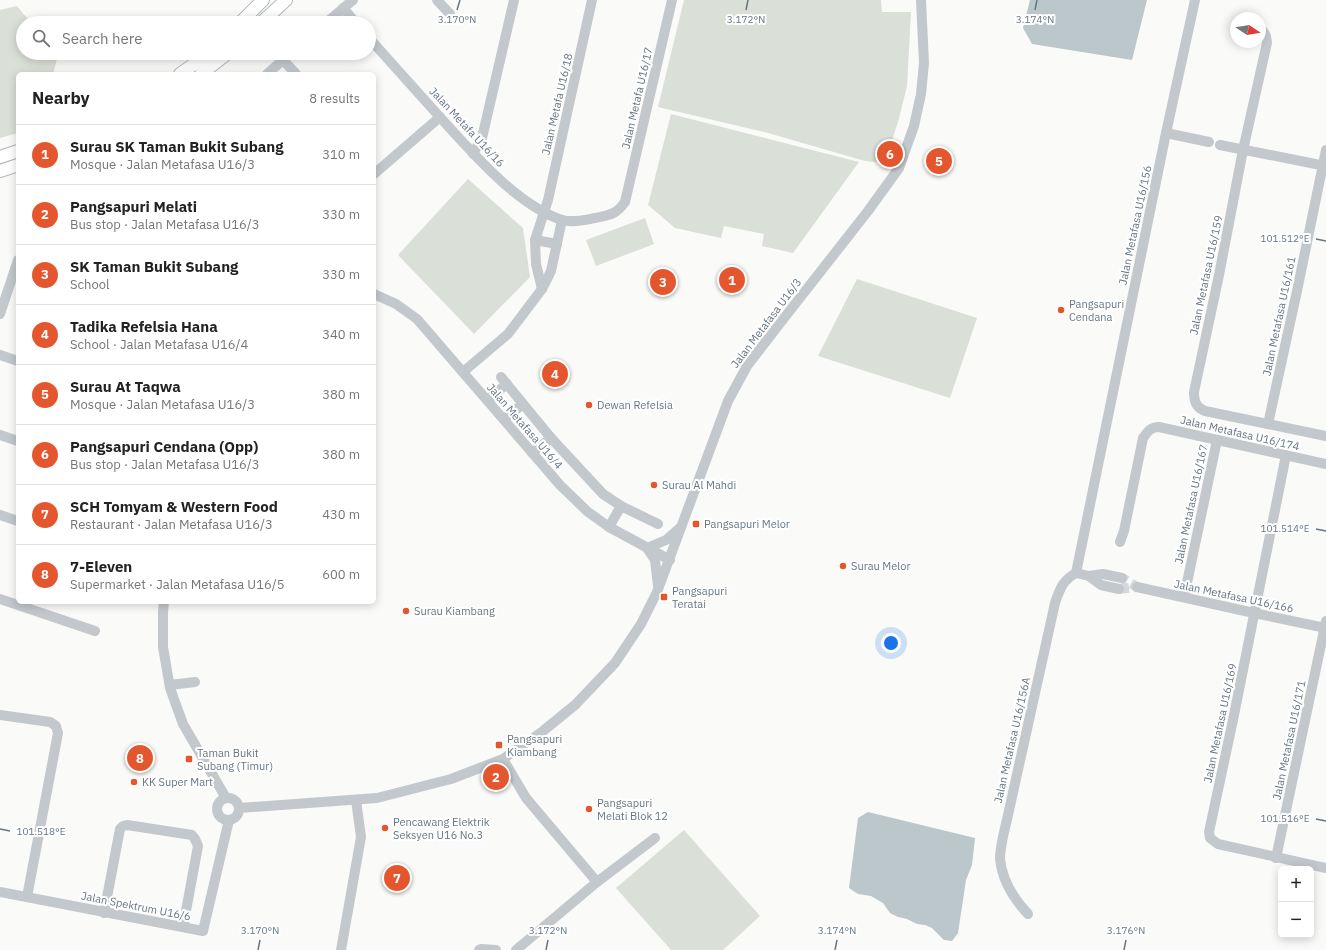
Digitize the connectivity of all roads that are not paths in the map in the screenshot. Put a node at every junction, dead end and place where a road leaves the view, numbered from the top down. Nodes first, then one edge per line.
1 (263, 0) edge
2 (286, 0) edge
3 (353, 0) edge
4 (437, 0) edge
5 (514, 0) edge
6 (592, 0) edge
7 (672, 0) edge
8 (921, 0) edge
9 (1195, 0) edge
10 (342, 8) junction
11 (450, 14) dead end
12 (247, 16) edge
13 (269, 16) edge
14 (333, 16) edge
15 (349, 16) edge
16 (1266, 36) edge
17 (376, 46) edge
18 (1266, 47) edge
19 (1266, 48) edge
20 (200, 60) edge
21 (219, 60) edge
22 (282, 60) edge
23 (289, 60) edge
24 (183, 72) edge
25 (204, 72) edge
26 (268, 72) edge
27 (295, 72) edge
28 (440, 117) junction
29 (1166, 133) junction
30 (1208, 142) dead end
31 (1220, 145) dead end
32 (1243, 150) junction
33 (1326, 150) edge
34 (16, 151) edge
35 (473, 154) junction
36 (0, 157) edge
37 (16, 166) edge
38 (1324, 166) edge
39 (376, 168) edge
40 (0, 171) edge
41 (625, 202) joint
42 (545, 212) junction
43 (562, 220) junction
44 (536, 240) junction
45 (557, 244) junction
46 (15, 279) edge
47 (542, 288) junction
48 (376, 295) edge
49 (0, 314) edge
50 (0, 355) edge
51 (16, 360) edge
52 (464, 372) junction
53 (487, 400) junction
54 (523, 404) junction
55 (504, 419) junction
56 (1268, 424) junction
57 (0, 435) edge
58 (1326, 436) edge
59 (550, 438) junction
60 (16, 439) edge
61 (1217, 440) junction
62 (532, 453) junction
63 (1286, 455) junction
64 (1326, 464) edge
65 (621, 506) junction
66 (0, 515) edge
67 (16, 520) edge
68 (658, 524) dead end
69 (682, 525) junction
70 (609, 527) junction
71 (1120, 542) dead end
72 (648, 548) junction
73 (670, 560) junction
74 (1076, 573) junction
75 (1088, 576) junction
76 (1122, 578) tunnel mouth
77 (1137, 587) dead end
78 (658, 588) junction
79 (1119, 589) tunnel mouth
80 (1184, 597) junction
81 (0, 599) edge
82 (164, 604) edge
83 (1254, 613) junction
84 (1326, 625) edge
85 (95, 631) dead end
86 (195, 682) dead end
87 (170, 685) junction
88 (0, 714) edge
89 (504, 759) junction
90 (226, 798) junction
91 (356, 800) junction
92 (238, 808) junction
93 (229, 820) junction
94 (655, 838) dead end
95 (1276, 858) junction
96 (1326, 868) edge
97 (598, 882) junction
98 (0, 892) edge
99 (27, 897) junction
100 (104, 913) junction
101 (1028, 914) dead end
102 (183, 927) junction
103 (341, 950) edge
104 (479, 950) edge
105 (496, 950) edge
106 (516, 950) edge

1 - 12 main road
2 - 13 main road
3 - 10 street
4 - 11 street
5 - 35 street
6 - 42 street, Jalan Metafa U16/18
7 - 41 street, Jalan Metafa U16/17
8 - 69 street, Jalan Metafasa U16/3
9 - 29 street, Jalan Metafasa U16/156
10 - 14 street
10 - 15 street
16 - 18 street, Jalan Metafasa U16/159
17 - 28 street, Jalan Metafa U16/16
19 - 32 street, Jalan Metafasa U16/159
20 - 24 main road
21 - 25 main road
22 - 26 street
23 - 27 street
28 - 35 street, Jalan Metafa U16/16
28 - 39 street
29 - 30 street
29 - 74 street, Jalan Metafasa U16/156
31 - 32 street
32 - 38 street
32 - 56 street, Jalan Metafasa U16/159
33 - 38 street, Jalan Metafasa U16/161
34 - 36 main road
35 - 42 street, Jalan Metafa U16/16
37 - 40 main road
38 - 56 street, Jalan Metafasa U16/161
41 - 43 street, Jalan Metafa U16/16
42 - 43 street, Jalan Metafa U16/16
42 - 44 street, Jalan Metafa U16/18
43 - 45 street
44 - 45 street
44 - 47 street, Jalan Metafa U16/18
45 - 47 street
46 - 49 street
47 - 52 street
48 - 52 street, Jalan Metafasa U16/4
50 - 51 street
52 - 53 street, Jalan Metafasa U16/4
53 - 54 street, Jalan Metafasa U16/4
53 - 55 street, Jalan Metafasa U16/4
54 - 55 street
54 - 59 street, Jalan Metafasa U16/4
55 - 62 street, Jalan Metafasa U16/4
56 - 58 street
57 - 60 street
59 - 62 street
59 - 65 street, Jalan Metafasa U16/4
61 - 63 street, Jalan Metafasa U16/174
61 - 71 street, Jalan Metafasa U16/174
61 - 80 street, Jalan Metafasa U16/167
62 - 70 street, Jalan Metafasa U16/4
63 - 64 street, Jalan Metafasa U16/174
63 - 83 street, Jalan Metafasa U16/169
65 - 68 street, Jalan Metafasa U16/4
65 - 70 street
66 - 67 street
69 - 72 street
69 - 73 street, Jalan Metafasa U16/3
70 - 72 street, Jalan Metafasa U16/4
72 - 73 street, Jalan Metafasa U16/4
72 - 78 street
73 - 78 street, Jalan Metafasa U16/3
74 - 75 street
74 - 101 street, Jalan Metafasa U16/156A
75 - 76 street
75 - 79 street
77 - 80 street, Jalan Metafasa U16/166
78 - 89 street, Jalan Metafasa U16/3
80 - 83 street, Jalan Metafasa U16/166
81 - 85 street
82 - 87 street
83 - 84 street, Jalan Metafasa U16/166
83 - 95 street, Jalan Metafasa U16/169
84 - 95 street, Jalan Metafasa U16/171
86 - 87 street
87 - 90 street
88 - 99 street
89 - 91 street, Jalan Metafasa U16/3
89 - 97 street
90 - 92 street
90 - 93 street
91 - 92 street, Jalan Metafasa U16/3
91 - 103 street
92 - 93 street
93 - 102 street, Jalan Spektrum U16/6
94 - 97 street
95 - 96 street
97 - 106 street
98 - 99 street, Jalan Spektrum U16/6
99 - 100 street, Jalan Spektrum U16/6
100 - 102 street, Jalan Spektrum U16/6
100 - 102 street
104 - 105 street

